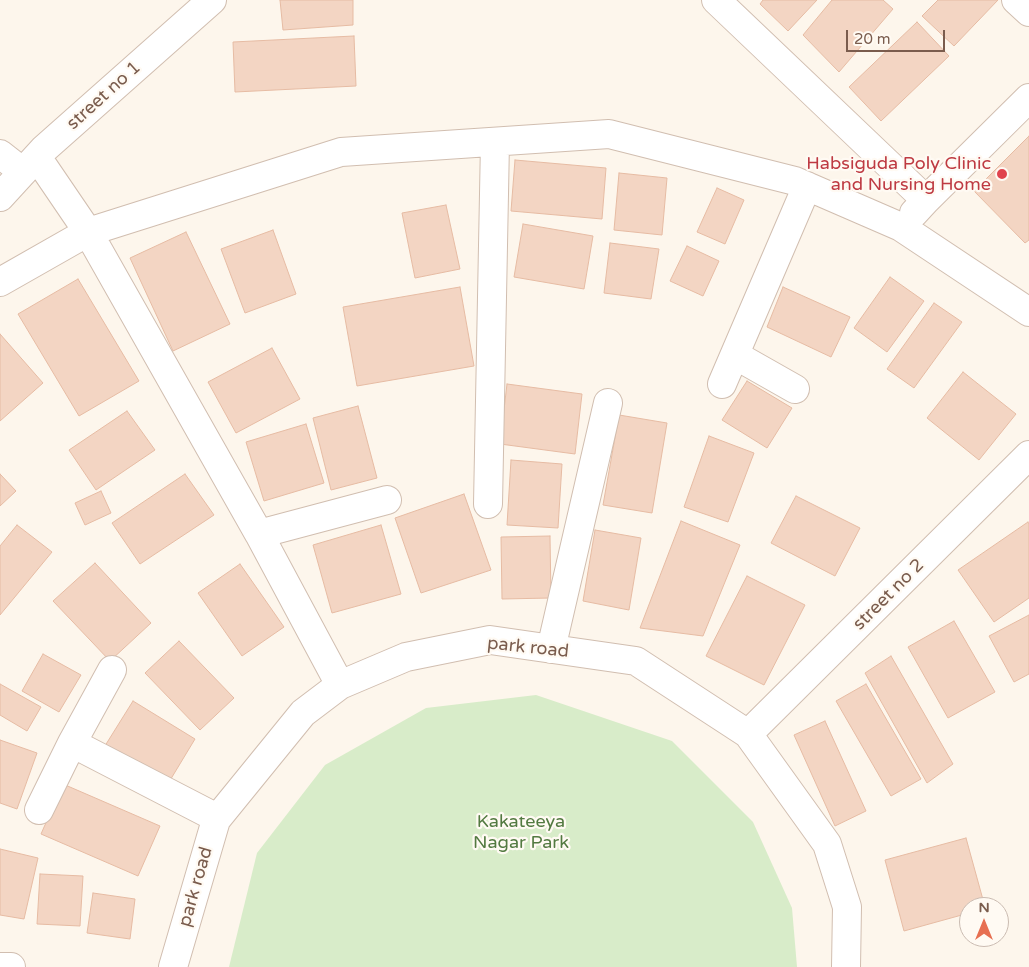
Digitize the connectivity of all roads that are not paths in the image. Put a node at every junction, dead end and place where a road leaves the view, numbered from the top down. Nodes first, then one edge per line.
1 (212, 0) edge
2 (716, 0) edge
3 (1016, 0) edge
4 (1029, 12) edge
5 (1029, 98) edge
6 (495, 142) junction
7 (0, 154) edge
8 (30, 165) junction
9 (807, 186) junction
10 (0, 197) edge
11 (926, 200) junction
12 (901, 228) junction
13 (88, 232) junction
14 (0, 282) edge
15 (1029, 312) edge
16 (735, 355) junction
17 (722, 384) dead end
18 (795, 389) dead end
19 (608, 403) dead end
20 (1029, 455) edge
21 (387, 500) dead end
22 (488, 504) dead end
23 (259, 534) junction
24 (551, 649) junction
25 (112, 670) dead end
26 (340, 685) junction
27 (748, 734) junction
28 (72, 743) junction
29 (39, 810) dead end
30 (217, 818) junction
31 (0, 967) edge
32 (12, 967) edge
33 (173, 967) edge
34 (846, 967) edge

1 - 8 street, street no 1
2 - 11 street
3 - 4 street
5 - 11 street
6 - 9 street
6 - 13 street
6 - 22 street
7 - 8 street
8 - 10 street, street no 1
8 - 13 street
9 - 12 street
9 - 16 street
11 - 12 street
12 - 15 street
13 - 14 street
13 - 23 street
16 - 17 street
16 - 18 street
19 - 24 street
20 - 27 street, street no 2
21 - 23 street
23 - 26 street
24 - 26 street, park road
24 - 27 street, park road
25 - 28 street
26 - 30 street, park road
27 - 34 street, park road
28 - 29 street
28 - 30 street
30 - 33 street, park road
31 - 32 street

